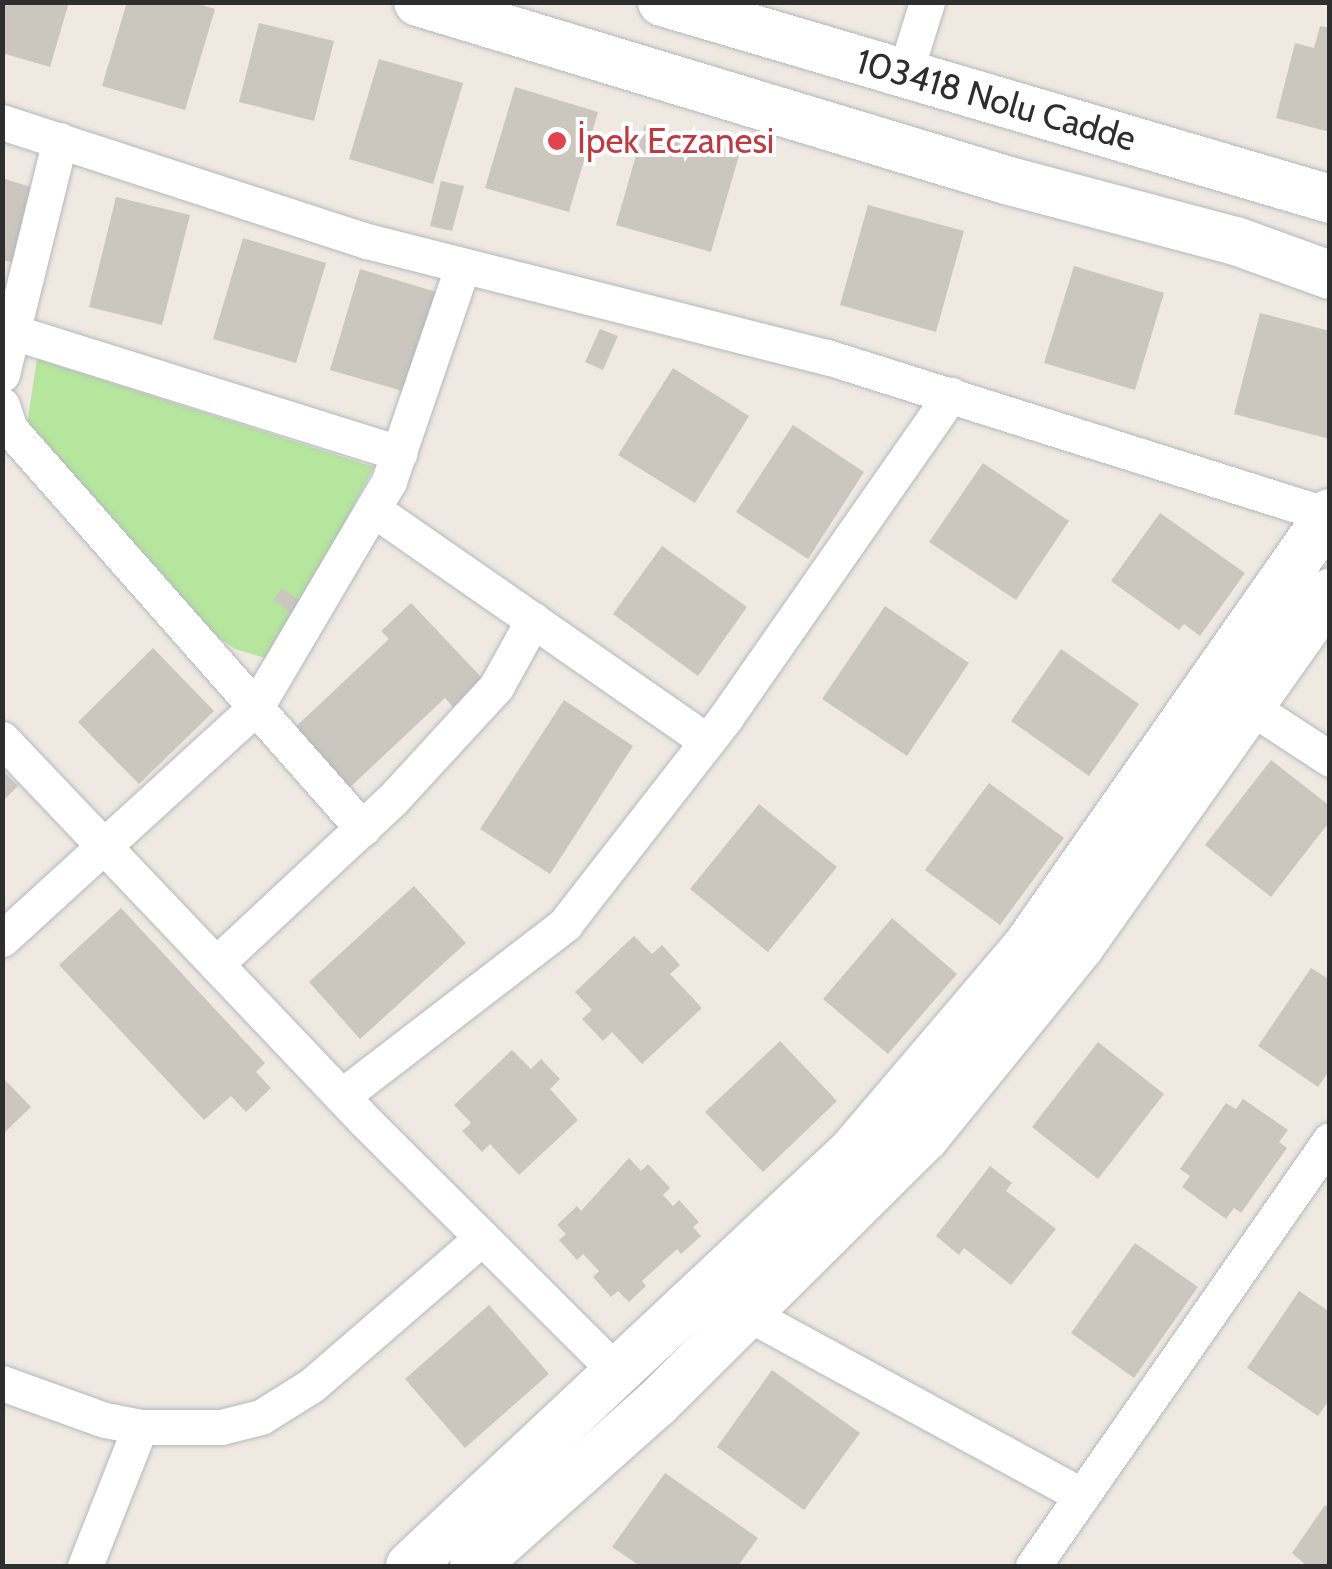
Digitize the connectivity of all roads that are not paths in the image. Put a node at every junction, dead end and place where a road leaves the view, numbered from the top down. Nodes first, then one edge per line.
1 (418, 2) edge
2 (662, 2) edge
3 (927, 2) edge
4 (905, 73) junction
5 (2, 122) edge
6 (60, 140) junction
7 (1330, 200) edge
8 (463, 266) junction
9 (1330, 275) edge
10 (13, 332) junction
11 (2, 374) edge
12 (951, 396) junction
13 (2, 405) edge
14 (399, 453) junction
15 (374, 509) junction
16 (1329, 514) edge
17 (1330, 593) edge
18 (533, 620) junction
19 (1250, 706) junction
20 (256, 707) junction
21 (2, 739) edge
22 (707, 741) junction
23 (1330, 759) edge
24 (362, 829) junction
25 (103, 844) junction
26 (2, 938) edge
27 (216, 964) junction
28 (342, 1096) junction
29 (1330, 1140) edge
30 (482, 1238) junction
31 (748, 1313) junction
32 (618, 1373) junction
33 (2, 1383) edge
34 (140, 1427) junction
35 (1080, 1495) junction
36 (84, 1566) edge
37 (410, 1566) edge
38 (474, 1566) edge
39 (1033, 1566) edge

1 - 9 main road
2 - 4 main road, 103418 Nolu Cadde
3 - 4 street
4 - 7 main road, 103418 Nolu Cadde
5 - 6 street
6 - 8 street
6 - 10 street
8 - 12 street
8 - 14 street
10 - 11 street
10 - 14 street
12 - 16 street
12 - 22 street
13 - 20 street
14 - 15 street
15 - 18 street
15 - 20 street
16 - 32 main road
17 - 19 main road
18 - 22 street
18 - 24 street
19 - 23 street
19 - 31 main road
20 - 24 street
20 - 25 street
21 - 25 street
22 - 28 street
24 - 27 street
25 - 26 street
25 - 27 street
27 - 28 street
28 - 30 street
29 - 35 street
30 - 32 street
30 - 34 street
31 - 35 street
31 - 38 main road
32 - 37 main road
33 - 34 street
34 - 36 street
35 - 39 street

